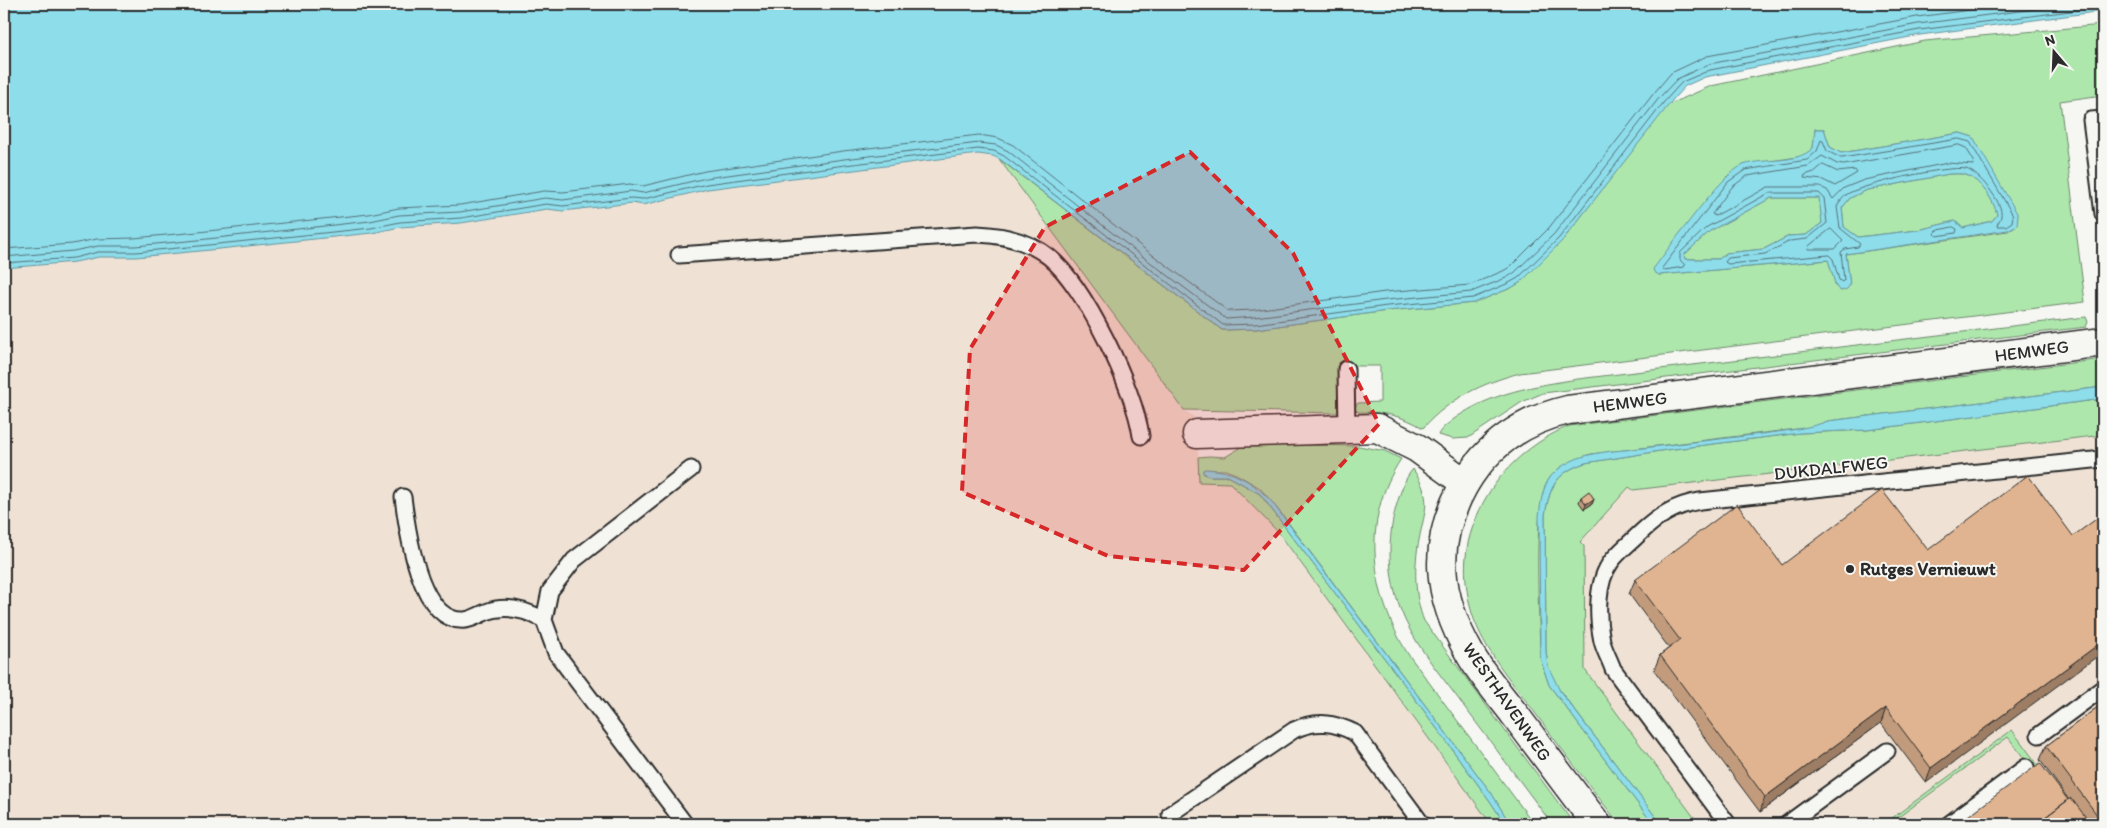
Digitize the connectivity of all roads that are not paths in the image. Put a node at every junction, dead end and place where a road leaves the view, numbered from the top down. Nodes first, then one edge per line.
1 (2103, 119) edge
2 (2103, 214) edge
3 (679, 255) dead end
4 (2103, 342) edge
5 (1346, 369) dead end
6 (1347, 429) junction
7 (1197, 434) dead end
8 (1141, 436) dead end
9 (2103, 459) edge
10 (691, 469) dead end
11 (1465, 483) junction
12 (403, 497) dead end
13 (544, 620) junction
14 (2103, 688) edge
15 (2039, 735) dead end
16 (1887, 750) dead end
17 (2026, 767) dead end
18 (1170, 814) dead end
19 (685, 824) edge
20 (1422, 824) edge
21 (1596, 824) edge
22 (1728, 824) edge
23 (1787, 824) edge
24 (1949, 824) edge

1 - 2 lane
3 - 8 lane
4 - 11 street, HEMWEG
5 - 6 lane
6 - 7 street
6 - 11 street
9 - 22 lane, DUKDALFWEG
10 - 13 lane
11 - 21 street, WESTHAVENWEG
12 - 13 lane
13 - 19 lane
14 - 15 lane
16 - 23 lane
17 - 24 lane
18 - 20 lane

